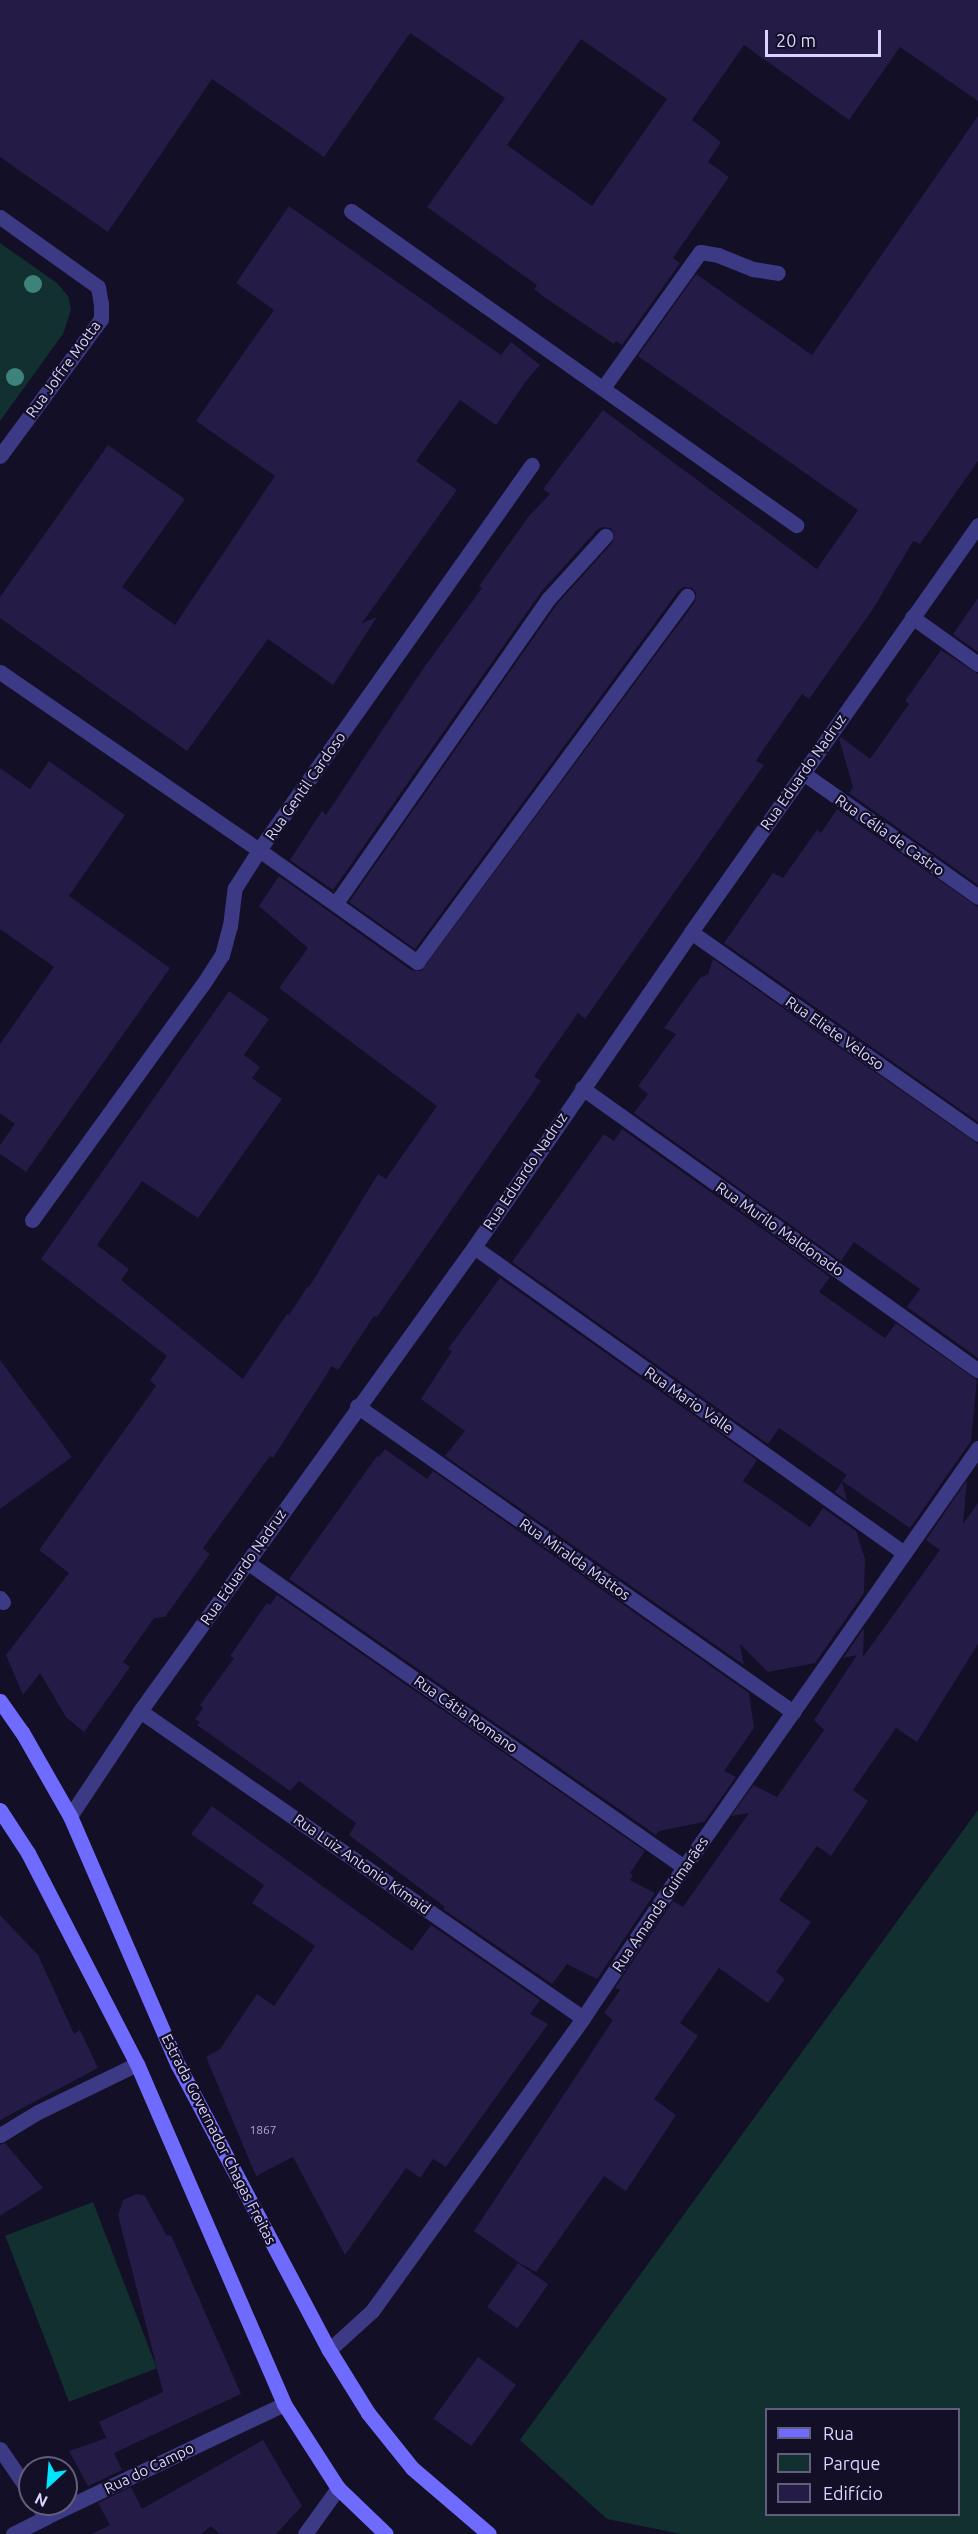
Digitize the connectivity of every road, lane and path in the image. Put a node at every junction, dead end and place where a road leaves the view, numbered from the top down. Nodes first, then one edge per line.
1 (351, 211) dead end
2 (0, 217) edge
3 (778, 273) dead end
4 (603, 388) junction
5 (0, 456) edge
6 (532, 465) dead end
7 (796, 525) dead end
8 (978, 525) edge
9 (605, 536) dead end
10 (687, 596) dead end
11 (912, 618) junction
12 (978, 664) edge
13 (0, 672) edge
14 (803, 773) junction
15 (259, 850) junction
16 (978, 897) edge
17 (336, 903) junction
18 (691, 932) junction
19 (582, 1088) junction
20 (978, 1134) edge
21 (32, 1220) dead end
22 (474, 1247) junction
23 (978, 1370) edge
24 (357, 1406) junction
25 (978, 1448) edge
26 (904, 1553) junction
27 (247, 1562) junction
28 (0, 1701) edge
29 (140, 1711) junction
30 (793, 1712) junction
31 (0, 1810) edge
32 (70, 1816) junction
33 (684, 1867) junction
34 (583, 2018) junction
35 (137, 2064) junction
36 (0, 2135) edge
37 (329, 2350) junction
38 (284, 2404) junction
39 (0, 2449) edge
40 (18, 2475) edge
41 (338, 2488) junction
42 (46, 2517) joint
43 (380, 2531) edge
44 (13, 2534) edge
45 (304, 2534) edge
46 (489, 2534) edge

1 - 4 street
2 - 5 street, Rua Joffre Motta
3 - 4 street
4 - 7 street
6 - 15 street, Rua Gentil Cardoso
8 - 11 street, Rua Eduardo Nadruz
9 - 17 street
10 - 17 street
11 - 12 street
11 - 14 street, Rua Eduardo Nadruz
13 - 15 street, Rua Gentil Cardoso
14 - 16 street, Rua Célia de Castro
14 - 18 street, Rua Eduardo Nadruz
15 - 17 street
15 - 21 street
18 - 19 street, Rua Eduardo Nadruz
18 - 20 street, Rua Eliete Veloso
19 - 22 street, Rua Eduardo Nadruz
19 - 23 street, Rua Murilo Maldonado
22 - 24 street, Rua Eduardo Nadruz
22 - 26 street, Rua Mario Valle
24 - 27 street, Rua Eduardo Nadruz
24 - 30 street, Rua Miralda Mattos
25 - 26 street, Rua Amanda Guimarães
26 - 30 street, Rua Amanda Guimarães
27 - 29 street, Rua Eduardo Nadruz
27 - 33 street, Rua Cátia Romano
28 - 32 main road, Estrada Governador Chagas Freitas
29 - 32 street, Rua Eduardo Nadruz
29 - 34 street, Rua Luiz Antonio Kimaid
30 - 33 street, Rua Amanda Guimarães
31 - 35 main road
32 - 37 main road, Estrada Governador Chagas Freitas
33 - 34 street, Rua Amanda Guimarães
34 - 37 street, Rua Amanda Guimarães
35 - 36 street
35 - 38 main road
37 - 46 main road, Estrada Governador Chagas Freitas
38 - 41 main road
38 - 42 street, Rua do Campo
39 - 40 street
41 - 43 main road
41 - 45 street
42 - 44 street, Rua do Campo

